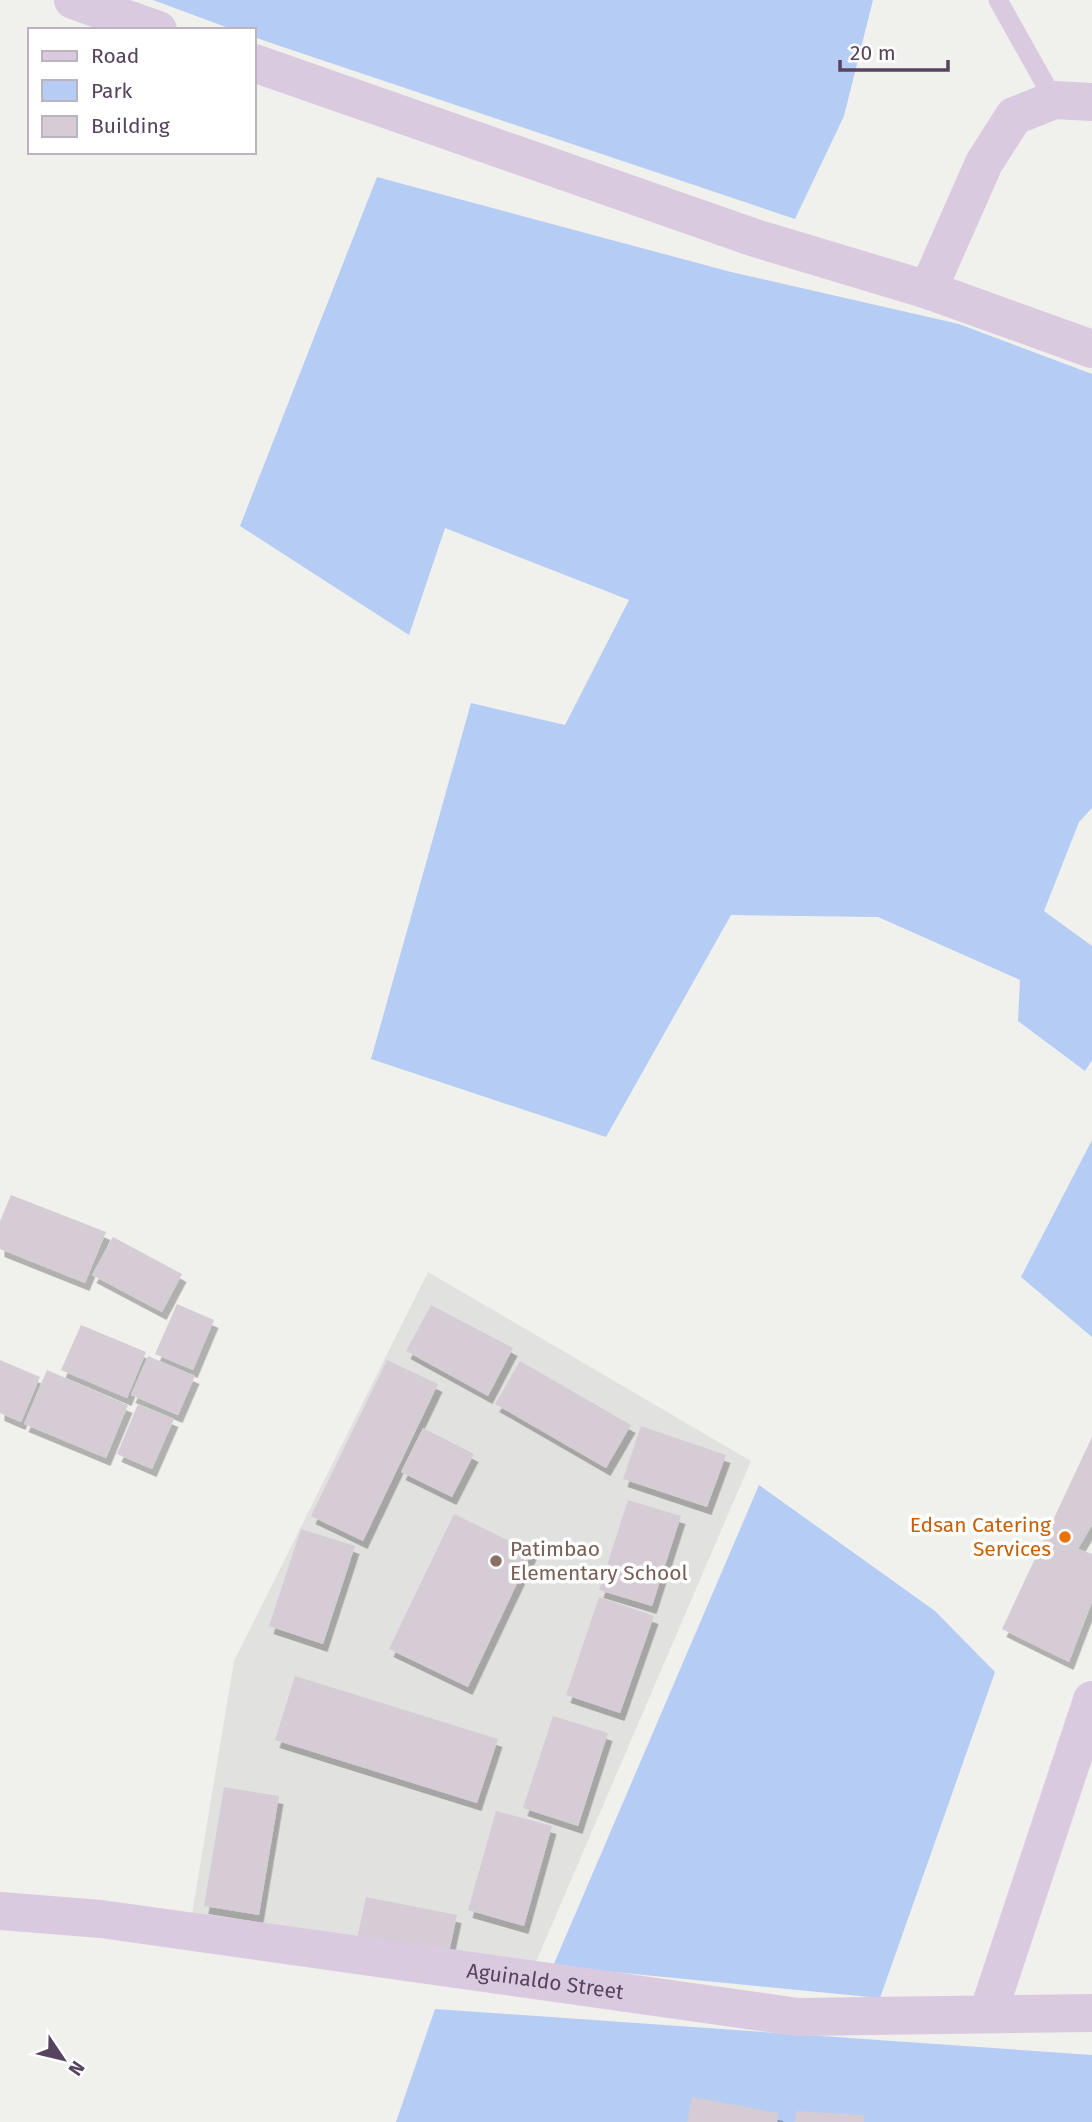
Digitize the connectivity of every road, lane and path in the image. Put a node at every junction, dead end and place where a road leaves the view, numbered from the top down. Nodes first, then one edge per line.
1 (73, 0) edge
2 (998, 0) edge
3 (152, 28) edge
4 (256, 64) edge
5 (1054, 100) junction
6 (1092, 102) edge
7 (928, 290) junction
8 (1092, 349) edge
9 (1092, 1700) edge
10 (0, 1911) edge
11 (988, 2013) junction
12 (1092, 2013) edge

1 - 3 street
2 - 5 lane
4 - 7 street
5 - 6 street
5 - 7 street
7 - 8 street
9 - 11 street
10 - 11 street, Aguinaldo Street
11 - 12 street, Aguinaldo Street

